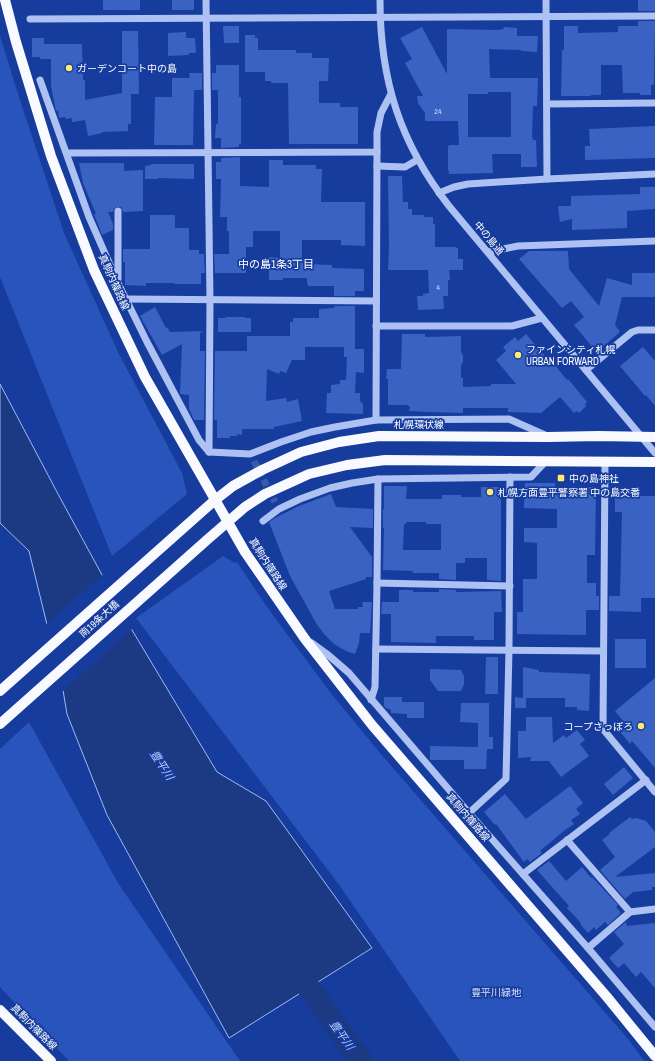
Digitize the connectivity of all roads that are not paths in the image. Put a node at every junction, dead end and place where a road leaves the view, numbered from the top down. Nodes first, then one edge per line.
1 (5, 0) edge
2 (206, 0) edge
3 (380, 0) edge
4 (546, 0) edge
5 (546, 16) junction
6 (655, 16) edge
7 (380, 17) junction
8 (206, 18) junction
9 (30, 19) dead end
10 (40, 80) dead end
11 (391, 94) junction
12 (655, 103) edge
13 (547, 104) junction
14 (377, 152) junction
15 (66, 153) junction
16 (208, 153) junction
17 (418, 160) junction
18 (377, 166) junction
19 (655, 174) edge
20 (547, 179) junction
21 (439, 192) junction
22 (118, 211) dead end
23 (655, 241) edge
24 (488, 252) junction
25 (118, 283) junction
26 (126, 299) junction
27 (210, 300) junction
28 (376, 300) junction
29 (542, 318) junction
30 (376, 326) junction
31 (655, 330) edge
32 (586, 370) junction
33 (376, 420) junction
34 (641, 436) junction
35 (548, 437) junction
36 (655, 437) edge
37 (208, 452) junction
38 (250, 454) junction
39 (655, 454) edge
40 (254, 461) tunnel mouth
41 (546, 461) junction
42 (605, 462) junction
43 (655, 462) edge
44 (510, 477) junction
45 (378, 479) junction
46 (215, 500) junction
47 (202, 511) joint
48 (263, 521) dead end
49 (227, 522) junction
50 (377, 583) junction
51 (510, 586) junction
52 (305, 638) junction
53 (376, 650) junction
54 (509, 650) junction
55 (603, 651) junction
56 (0, 691) edge
57 (371, 700) junction
58 (0, 724) edge
59 (646, 780) junction
60 (655, 792) edge
61 (468, 813) junction
62 (567, 840) junction
63 (523, 874) junction
64 (655, 909) edge
65 (630, 912) junction
66 (588, 948) junction
67 (0, 1010) edge
68 (654, 1025) edge
69 (655, 1056) edge
70 (50, 1061) edge

1 - 46 main road, 真駒内篠路線
2 - 8 street
3 - 7 street, 中の島通
4 - 5 street
5 - 6 street
5 - 7 street
5 - 13 street
7 - 8 street
7 - 11 street, 中の島通
8 - 9 street
8 - 16 street
10 - 15 street
11 - 14 street
11 - 17 street, 中の島通
12 - 13 street
13 - 20 street
14 - 16 street
14 - 18 street
15 - 16 street
15 - 25 street
16 - 27 street
17 - 18 street
17 - 21 street, 中の島通
18 - 28 street
19 - 20 street
20 - 21 street
21 - 24 street, 中の島通
22 - 25 street
23 - 24 street
24 - 29 street, 中の島通
25 - 26 street
26 - 27 street
26 - 37 street
27 - 28 street
27 - 37 street
28 - 30 street
29 - 30 street
29 - 32 street, 中の島通
30 - 33 street
31 - 32 street
32 - 34 street, 中の島通
33 - 35 street
33 - 38 street
34 - 35 main road, 札幌環状線
34 - 36 main road, 札幌環状線
34 - 39 street, 中の島通
35 - 46 main road, 札幌環状線
37 - 38 street
38 - 40 street
41 - 42 main road
41 - 44 street
41 - 49 main road
42 - 43 main road
42 - 55 street
44 - 45 street
44 - 51 street
45 - 48 street
45 - 50 street
46 - 47 main road, 札幌環状線
46 - 49 main road, 真駒内篠路線
47 - 56 main road, 南19条大橋
49 - 52 main road, 真駒内篠路線
49 - 58 main road, 南19条大橋
50 - 51 street
50 - 53 street
51 - 54 street
52 - 57 street
52 - 69 main road, 真駒内篠路線
53 - 54 street
53 - 57 street
54 - 55 street
54 - 61 street
55 - 59 street
57 - 61 street
59 - 60 street
59 - 62 street
61 - 63 street
62 - 63 street
62 - 65 street
63 - 66 street
64 - 65 street
65 - 66 street
66 - 68 street
67 - 70 main road, 真駒内篠路線

